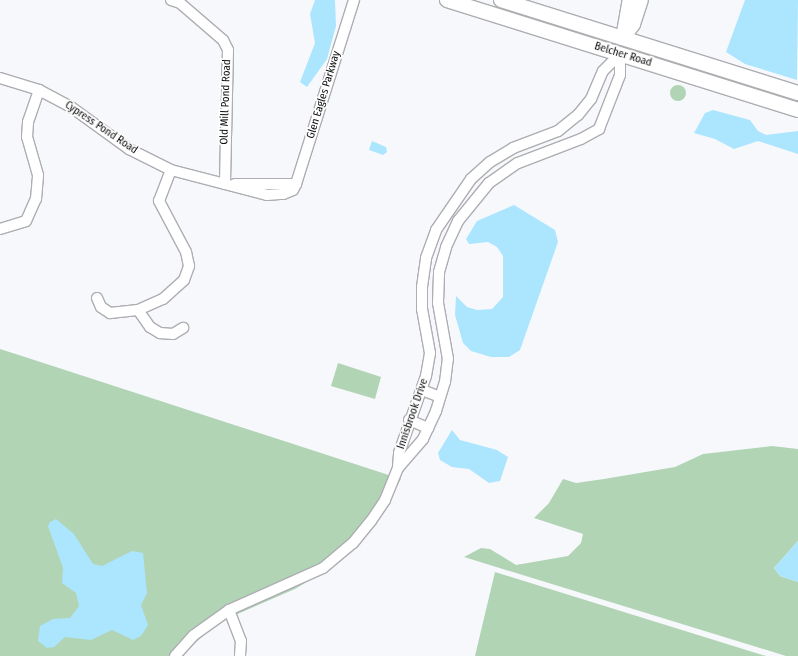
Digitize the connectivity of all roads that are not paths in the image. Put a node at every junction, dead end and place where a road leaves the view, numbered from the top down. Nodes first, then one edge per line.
1 (171, 0) edge
2 (354, 0) edge
3 (447, 0) edge
4 (501, 0) edge
5 (630, 0) edge
6 (641, 0) edge
7 (556, 34) junction
8 (623, 38) junction
9 (620, 54) junction
10 (686, 58) junction
11 (0, 78) edge
12 (39, 90) junction
13 (798, 93) edge
14 (798, 110) edge
15 (171, 170) junction
16 (225, 184) junction
17 (295, 187) joint
18 (0, 229) edge
19 (97, 298) dead end
20 (138, 310) junction
21 (183, 328) dead end
22 (422, 390) junction
23 (440, 397) junction
24 (410, 420) junction
25 (428, 428) junction
26 (398, 468) junction
27 (229, 610) junction
28 (175, 656) edge
29 (240, 656) edge

1 - 16 street, Old Mill Pond Road
2 - 17 street, Glen Eagles Parkway
3 - 7 main road, Belcher Road
4 - 8 main road, Belcher Road
5 - 8 main road
6 - 8 main road
7 - 8 main road
7 - 9 main road, Belcher Road
8 - 10 main road, Belcher Road
9 - 10 main road
9 - 14 main road, Belcher Road
9 - 22 street, Innisbrook Drive
9 - 23 street, Innisbrook Drive
10 - 13 main road, Belcher Road
11 - 12 street, Cypress Pond Road
12 - 15 street, Cypress Pond Road
12 - 18 street
15 - 16 street, Cypress Pond Road
15 - 20 street
16 - 17 street, Cypress Pond Road
19 - 20 street
20 - 21 street
22 - 23 street
22 - 24 street, Innisbrook Drive
23 - 25 street, Innisbrook Drive
24 - 25 street
24 - 26 street, Innisbrook Drive
25 - 26 street, Innisbrook Drive
26 - 27 street, Innisbrook Drive
27 - 28 street, Innisbrook Drive
27 - 29 street

